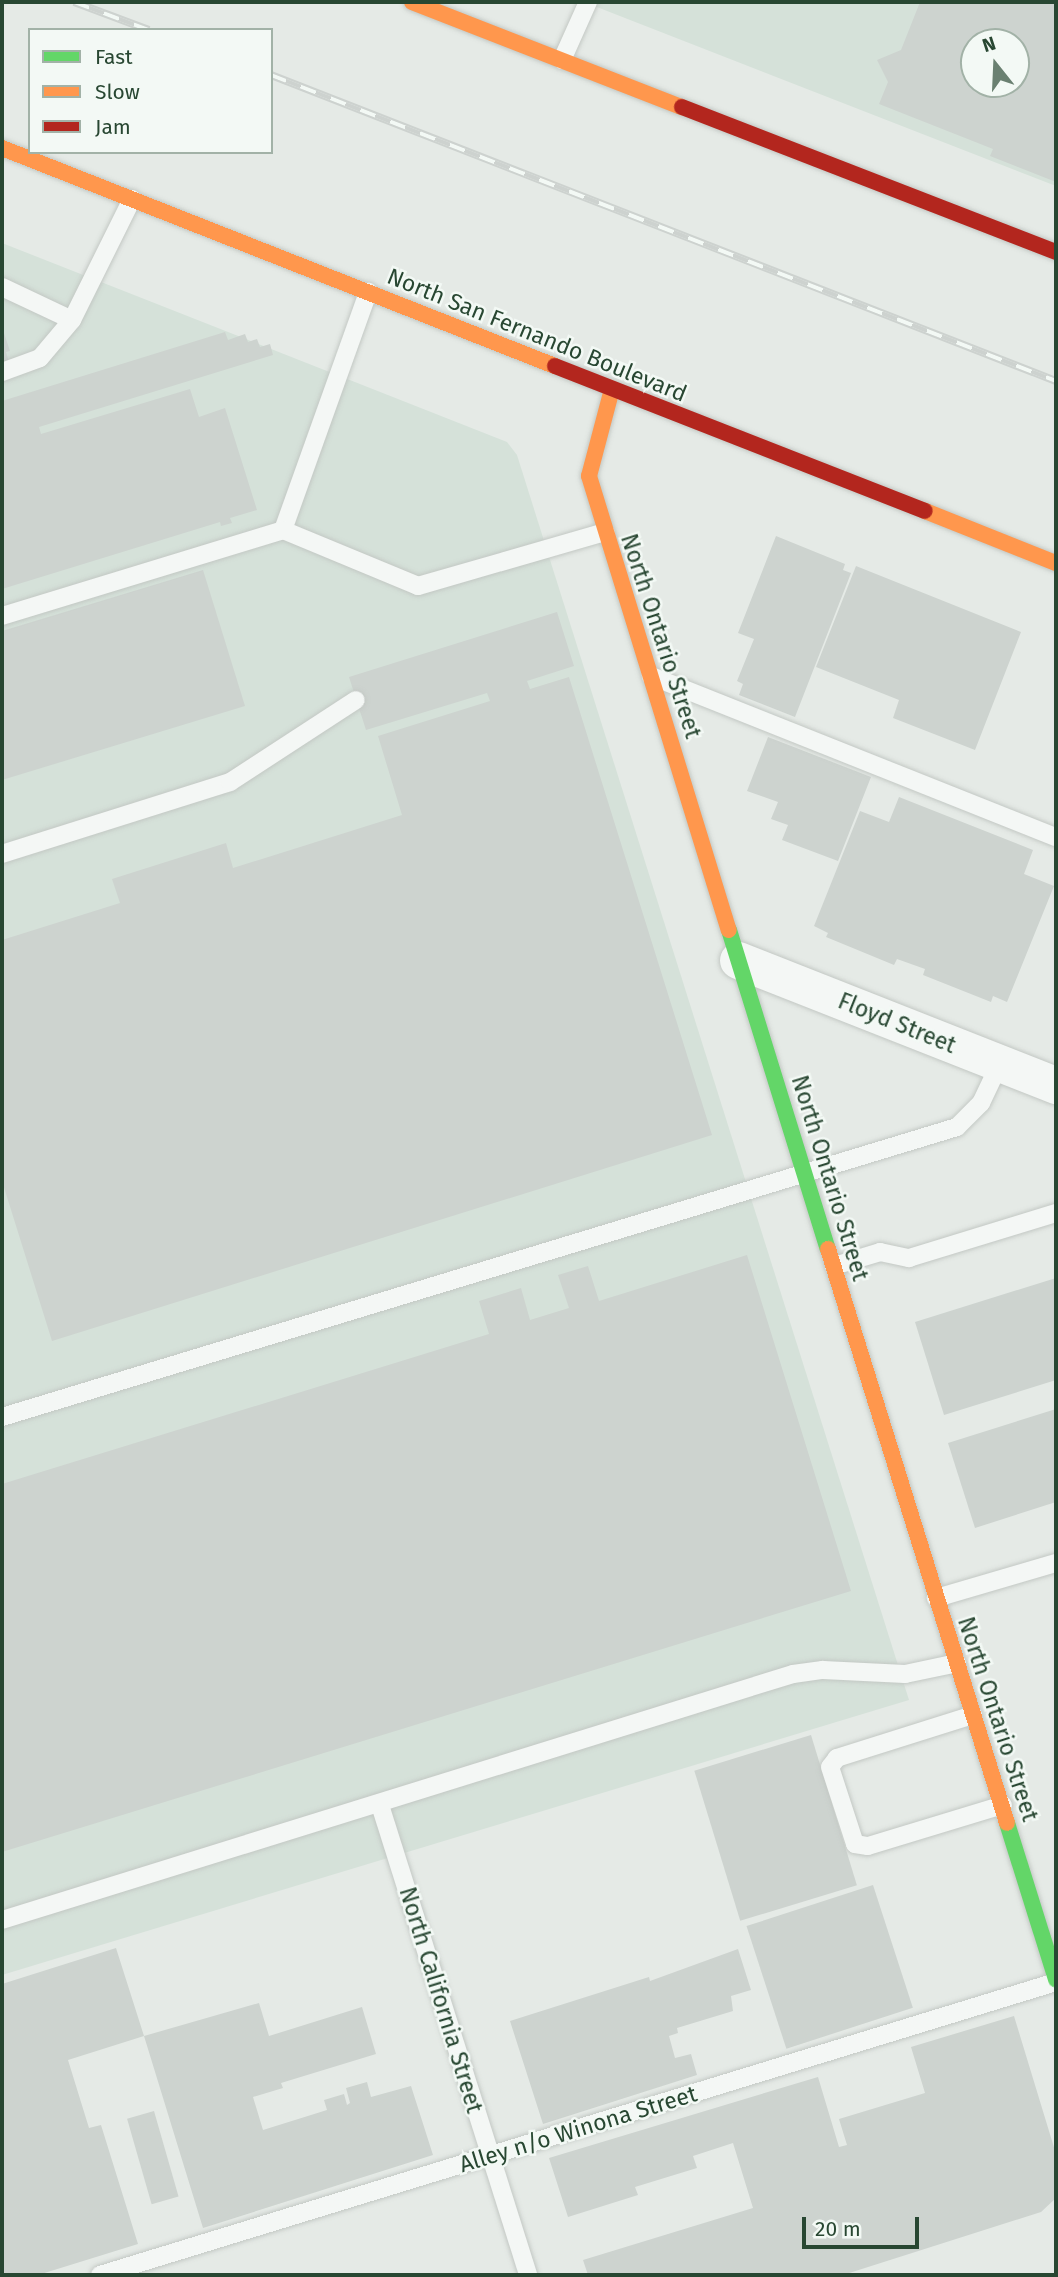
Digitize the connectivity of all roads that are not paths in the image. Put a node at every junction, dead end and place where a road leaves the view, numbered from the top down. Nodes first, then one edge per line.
1 (412, 2) edge
2 (588, 2) edge
3 (562, 60) junction
4 (2, 148) edge
5 (132, 199) junction
6 (1056, 252) edge
7 (2, 287) edge
8 (368, 292) junction
9 (72, 320) junction
10 (2, 372) edge
11 (612, 389) junction
12 (284, 530) junction
13 (605, 532) junction
14 (1056, 563) edge
15 (2, 616) edge
16 (651, 676) junction
17 (356, 700) dead end
18 (1056, 837) edge
19 (2, 854) edge
20 (738, 960) junction
21 (1000, 1063) junction
22 (1056, 1085) edge
23 (804, 1170) junction
24 (1056, 1213) edge
25 (834, 1266) junction
26 (2, 1417) edge
27 (1056, 1563) edge
28 (936, 1598) junction
29 (957, 1663) junction
30 (973, 1715) junction
31 (380, 1805) junction
32 (1003, 1805) junction
33 (2, 1920) edge
34 (1056, 1980) edge
35 (490, 2156) junction
36 (100, 2275) edge
37 (528, 2275) edge

1 - 3 street
2 - 3 lane
3 - 6 street
4 - 5 street, North San Fernando Boulevard
5 - 8 street, North San Fernando Boulevard
5 - 9 lane
7 - 9 lane
8 - 11 street, North San Fernando Boulevard
8 - 12 lane
9 - 10 lane
11 - 13 street, North Ontario Street
11 - 14 street, North San Fernando Boulevard
12 - 13 lane
12 - 15 lane
13 - 16 street, North Ontario Street
16 - 18 lane
16 - 20 street, North Ontario Street
17 - 19 lane
20 - 21 street, Floyd Street
20 - 23 street, North Ontario Street
21 - 22 street, Floyd Street
21 - 23 lane
23 - 25 street, North Ontario Street
23 - 26 lane
24 - 25 lane
25 - 28 street, North Ontario Street
27 - 28 lane
28 - 29 street, North Ontario Street
29 - 30 street, North Ontario Street
29 - 31 lane
30 - 32 street, North Ontario Street
30 - 32 lane
31 - 33 lane
31 - 35 lane, North California Street
32 - 34 street, North Ontario Street
34 - 35 lane, Alley n/o Winona Street
35 - 36 lane, Alley n/o Winona Street
35 - 37 lane, North California Street

